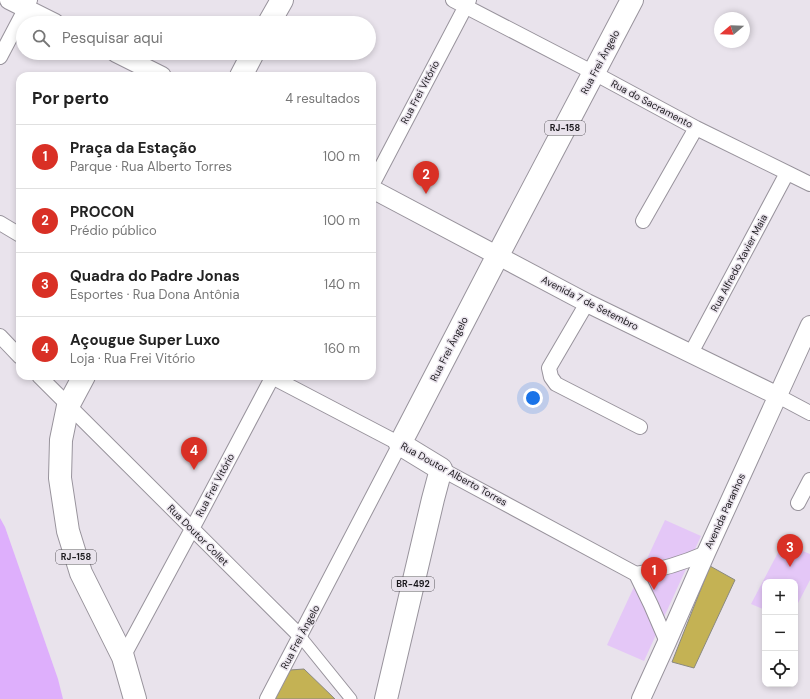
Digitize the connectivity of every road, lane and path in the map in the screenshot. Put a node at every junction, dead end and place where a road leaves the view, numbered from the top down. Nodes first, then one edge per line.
1 (9, 0) edge
2 (282, 0) edge
3 (632, 0) edge
4 (462, 2) edge
5 (28, 4) edge
6 (22, 16) edge
7 (45, 16) edge
8 (273, 16) edge
9 (16, 27) edge
10 (0, 57) edge
11 (130, 60) edge
12 (249, 60) edge
13 (154, 72) edge
14 (243, 72) edge
15 (594, 73) junction
16 (696, 128) junction
17 (787, 172) junction
18 (376, 177) edge
19 (810, 184) edge
20 (376, 191) edge
21 (643, 221) dead end
22 (0, 223) edge
23 (16, 232) edge
24 (498, 255) junction
25 (587, 303) junction
26 (810, 325) edge
27 (0, 336) edge
28 (16, 353) edge
29 (691, 353) junction
30 (43, 380) edge
31 (82, 380) edge
32 (270, 380) edge
33 (280, 380) edge
34 (778, 396) junction
35 (68, 406) junction
36 (810, 413) edge
37 (640, 427) dead end
38 (400, 444) junction
39 (441, 469) junction
40 (810, 480) edge
41 (798, 503) dead end
42 (192, 529) junction
43 (706, 553) junction
44 (636, 574) junction
45 (300, 636) junction
46 (667, 642) junction
47 (123, 657) junction
48 (135, 699) edge
49 (267, 699) edge
50 (351, 699) edge
51 (386, 699) edge
52 (641, 699) edge

1 - 5 street
2 - 8 main road
3 - 15 main road, Rua Frei Ângelo / RJ-158
4 - 15 street, Rua do Sacramento
4 - 18 street, Rua Frei Vitório
5 - 6 street
5 - 7 street
9 - 10 street
11 - 13 street
12 - 14 main road
15 - 16 street, Rua do Sacramento
15 - 24 main road, Rua Frei Ângelo / RJ-158
16 - 17 street, Rua do Sacramento
16 - 21 street
17 - 19 street, Rua do Sacramento
17 - 29 street, Rua Alfredo Xavier Maia
20 - 24 street, Avenida 7 de Setembro
22 - 23 street
24 - 25 street, Avenida 7 de Setembro
24 - 38 main road, Rua Frei Ângelo
25 - 29 street, Avenida 7 de Setembro
25 - 37 street
26 - 34 street, Avenida Paranhos
27 - 28 street
29 - 34 street, Avenida 7 de Setembro
30 - 35 street, Rua Doutor Collet
31 - 35 main road, RJ-158
32 - 42 street, Rua Frei Vitório
33 - 38 street, Rua Doutor Alberto Torres
34 - 36 street, Avenida 7 de Setembro
34 - 43 street, Avenida Paranhos
35 - 42 street, Rua Doutor Collet
35 - 47 main road, RJ-158
38 - 39 main road, Rua Doutor Alberto Torres
38 - 45 street, Rua Frei Ângelo
39 - 44 street, Rua Doutor Alberto Torres
39 - 51 main road, BR-492
40 - 41 street
42 - 45 street, Rua Doutor Collet
42 - 47 street, Rua Frei Vitório
43 - 44 street
43 - 46 street, Avenida Paranhos
44 - 46 street
45 - 49 street, Rua Frei Ângelo
45 - 50 street, Rua Doutor Collet
46 - 52 street, Avenida Paranhos
47 - 48 main road, RJ-158

